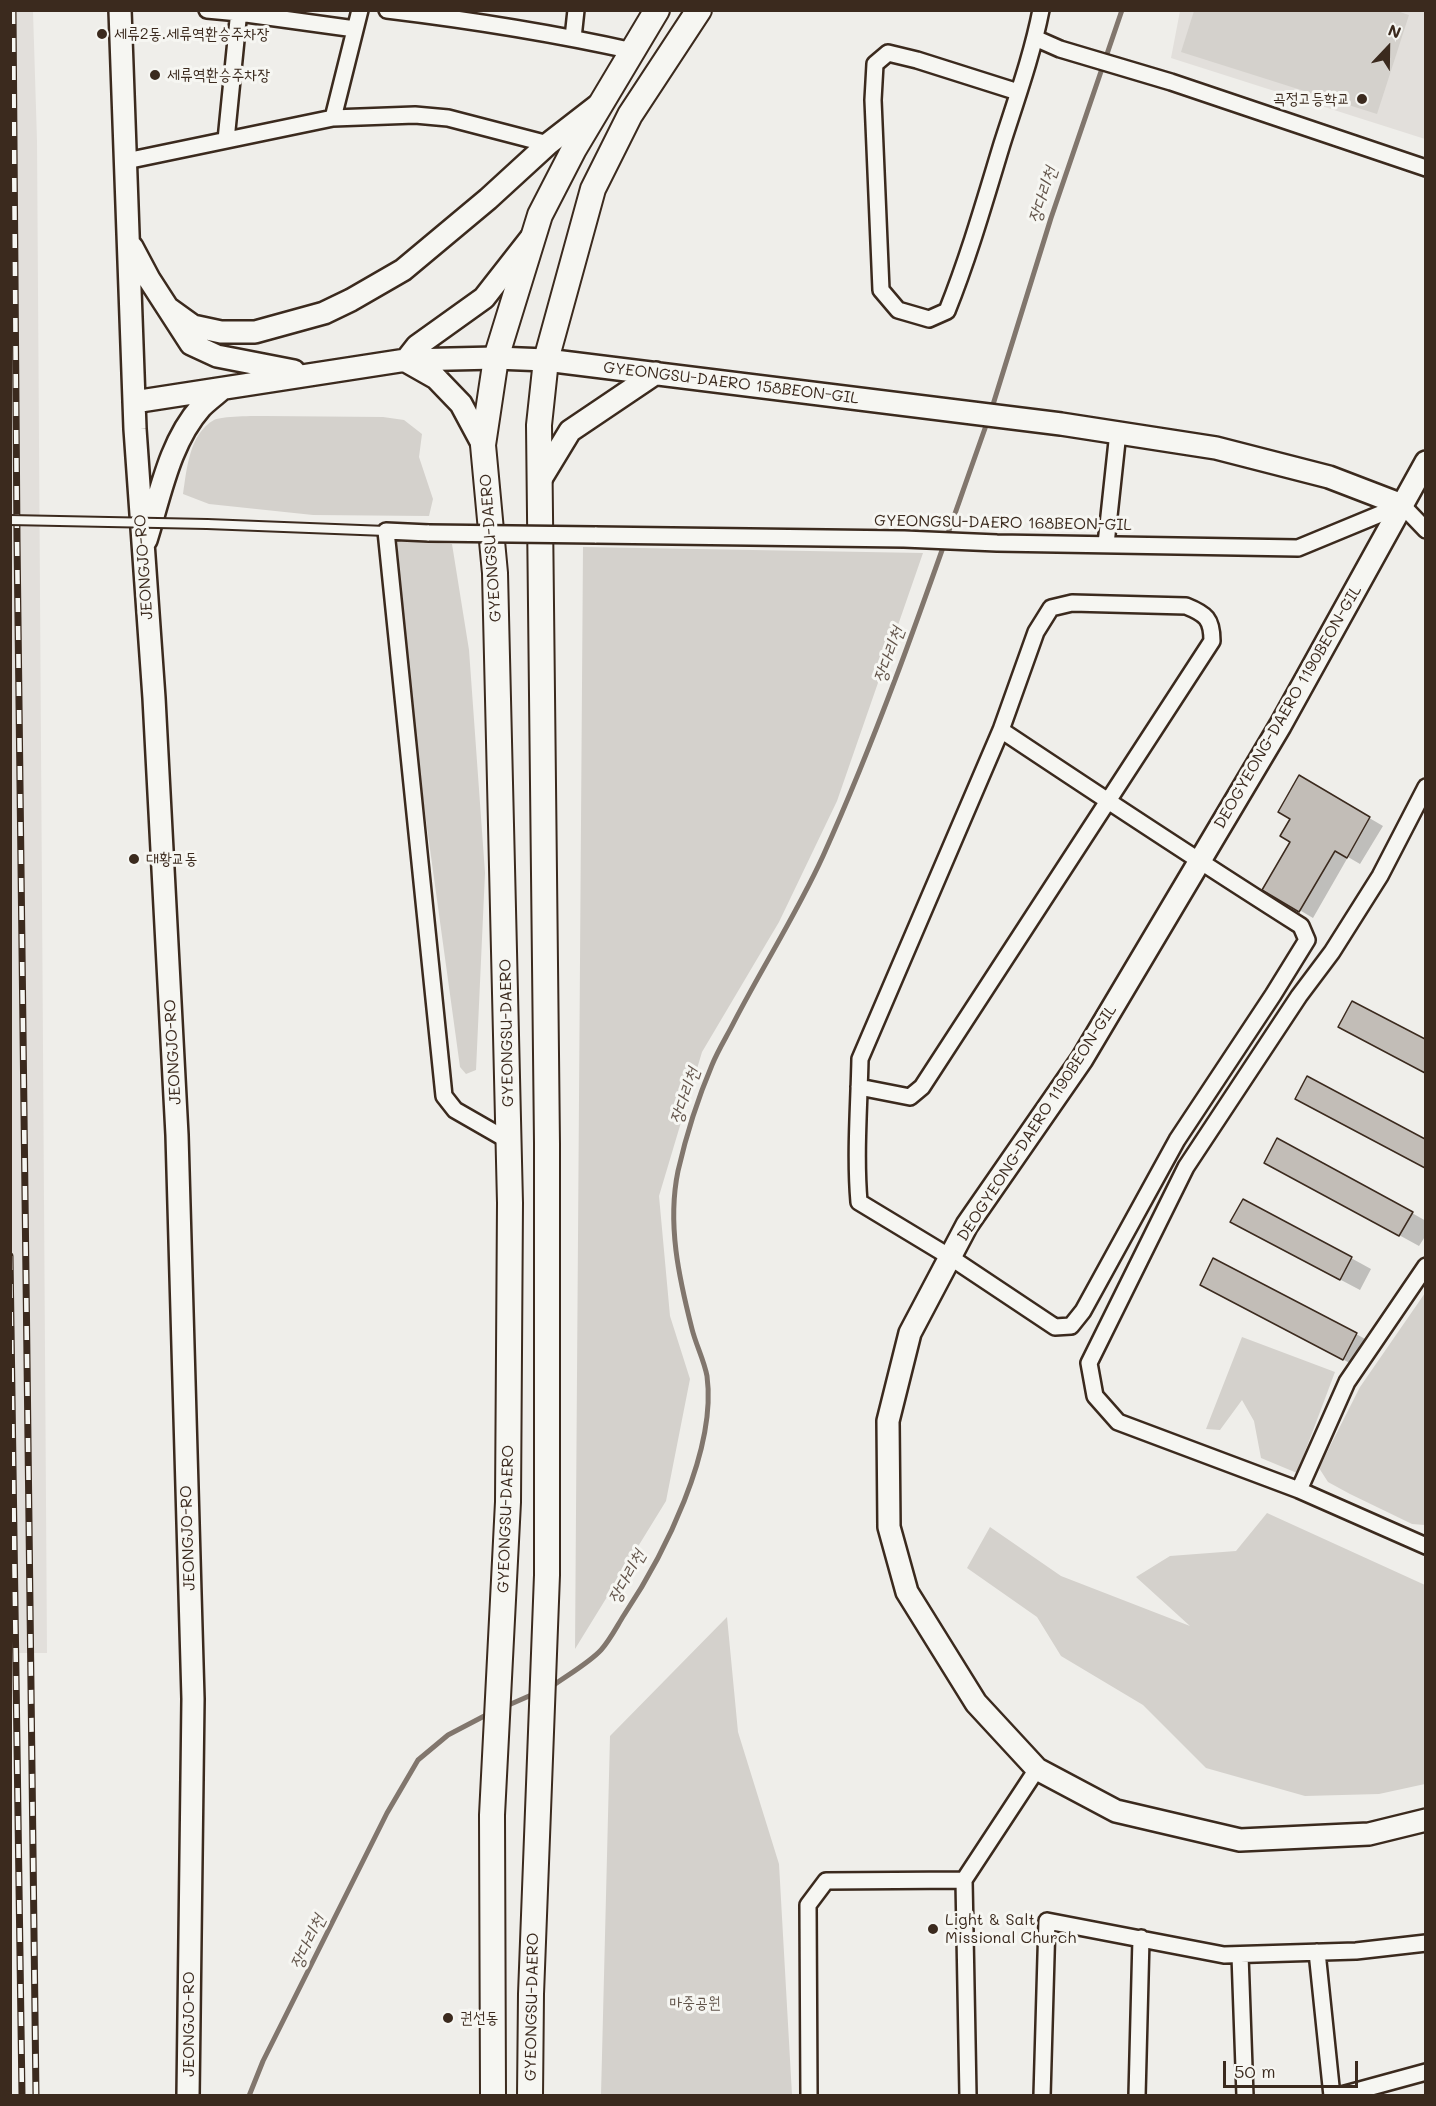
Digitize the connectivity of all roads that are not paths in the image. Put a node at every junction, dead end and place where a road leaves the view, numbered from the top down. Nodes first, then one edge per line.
1 (120, 10) edge
2 (207, 10) edge
3 (360, 10) edge
4 (387, 10) edge
5 (576, 10) edge
6 (657, 10) edge
7 (699, 10) edge
8 (1041, 10) edge
9 (239, 12) edge
10 (467, 15) edge
11 (355, 29) junction
12 (573, 38) junction
13 (1035, 38) junction
14 (633, 51) junction
15 (1018, 92) junction
16 (603, 101) junction
17 (333, 118) junction
18 (226, 140) junction
19 (548, 144) junction
20 (126, 162) junction
21 (1425, 168) edge
22 (535, 232) junction
23 (129, 241) junction
24 (168, 308) junction
25 (496, 358) junction
26 (406, 360) junction
27 (546, 360) junction
28 (656, 374) junction
29 (310, 375) junction
30 (223, 388) junction
31 (134, 402) junction
32 (1118, 432) junction
33 (483, 445) junction
34 (1425, 462) edge
35 (539, 482) junction
36 (1402, 505) junction
37 (10, 520) edge
38 (1425, 530) edge
39 (386, 531) junction
40 (1106, 544) junction
41 (143, 549) junction
42 (1001, 730) junction
43 (1425, 787) edge
44 (1109, 802) junction
45 (1200, 861) junction
46 (859, 1087) junction
47 (509, 1142) junction
48 (950, 1257) junction
49 (1425, 1266) edge
50 (1299, 1490) junction
51 (1425, 1546) edge
52 (1038, 1769) junction
53 (1425, 1820) edge
54 (964, 1880) junction
55 (1141, 1938) junction
56 (1425, 1943) edge
57 (1317, 1952) junction
58 (1239, 1954) junction
59 (1425, 2072) edge
60 (188, 2096) edge
61 (493, 2096) edge
62 (530, 2096) edge
63 (809, 2096) edge
64 (968, 2096) edge
65 (1042, 2096) edge
66 (1137, 2096) edge
67 (1245, 2096) edge
68 (1332, 2096) edge
69 (1338, 2096) edge

1 - 20 street, JEONGJO-RO
2 - 9 street
3 - 11 street
4 - 10 street
5 - 12 street
6 - 14 main road, GYEONGSU-DAERO
7 - 27 main road, GYEONGSU-DAERO
8 - 13 street
9 - 11 street
9 - 18 street
10 - 12 street
11 - 17 street
12 - 14 street
13 - 15 street
13 - 21 street
14 - 16 main road, GYEONGSU-DAERO
15 - 15 street
16 - 19 street
16 - 22 main road, GYEONGSU-DAERO
17 - 18 street
17 - 19 street
18 - 20 street
19 - 24 street
20 - 23 street, JEONGJO-RO
22 - 25 main road, GYEONGSU-DAERO
22 - 26 street
23 - 24 street
23 - 31 street, JEONGJO-RO
24 - 29 street
25 - 26 street, GYEONGSU-DAERO 158BEON-GIL
25 - 27 street, GYEONGSU-DAERO 158BEON-GIL
25 - 33 main road, GYEONGSU-DAERO
26 - 29 street, GYEONGSU-DAERO 158BEON-GIL
26 - 33 street
27 - 28 street, GYEONGSU-DAERO 158BEON-GIL
27 - 35 main road, GYEONGSU-DAERO
28 - 32 street, GYEONGSU-DAERO 158BEON-GIL
28 - 35 street
29 - 30 street, GYEONGSU-DAERO 158BEON-GIL
30 - 31 street, GYEONGSU-DAERO 158BEON-GIL
30 - 41 street
31 - 41 street, JEONGJO-RO
32 - 36 street
32 - 40 street
33 - 47 main road, GYEONGSU-DAERO
34 - 36 street, DEOGYEONG-DAERO 1190BEON-GIL
35 - 62 main road, GYEONGSU-DAERO
36 - 38 street
36 - 40 street, GYEONGSU-DAERO 168BEON-GIL
36 - 45 street, DEOGYEONG-DAERO 1190BEON-GIL
37 - 39 lane, bridge
39 - 40 street, GYEONGSU-DAERO 168BEON-GIL, bridge
39 - 47 street
41 - 60 street, JEONGJO-RO
42 - 44 street
42 - 44 street
42 - 46 street
43 - 50 street
44 - 45 street
44 - 46 street
45 - 48 street, DEOGYEONG-DAERO 1190BEON-GIL
45 - 48 street
46 - 48 street
47 - 61 main road, GYEONGSU-DAERO
48 - 52 street, DEOGYEONG-DAERO 1190BEON-GIL
49 - 50 street
50 - 51 street
52 - 53 street, DEOGYEONG-DAERO 1190BEON-GIL
52 - 54 street
54 - 63 street
54 - 64 street
55 - 58 street
55 - 65 street
55 - 66 street
56 - 57 street
57 - 58 street
57 - 68 street
58 - 67 street
59 - 69 street

